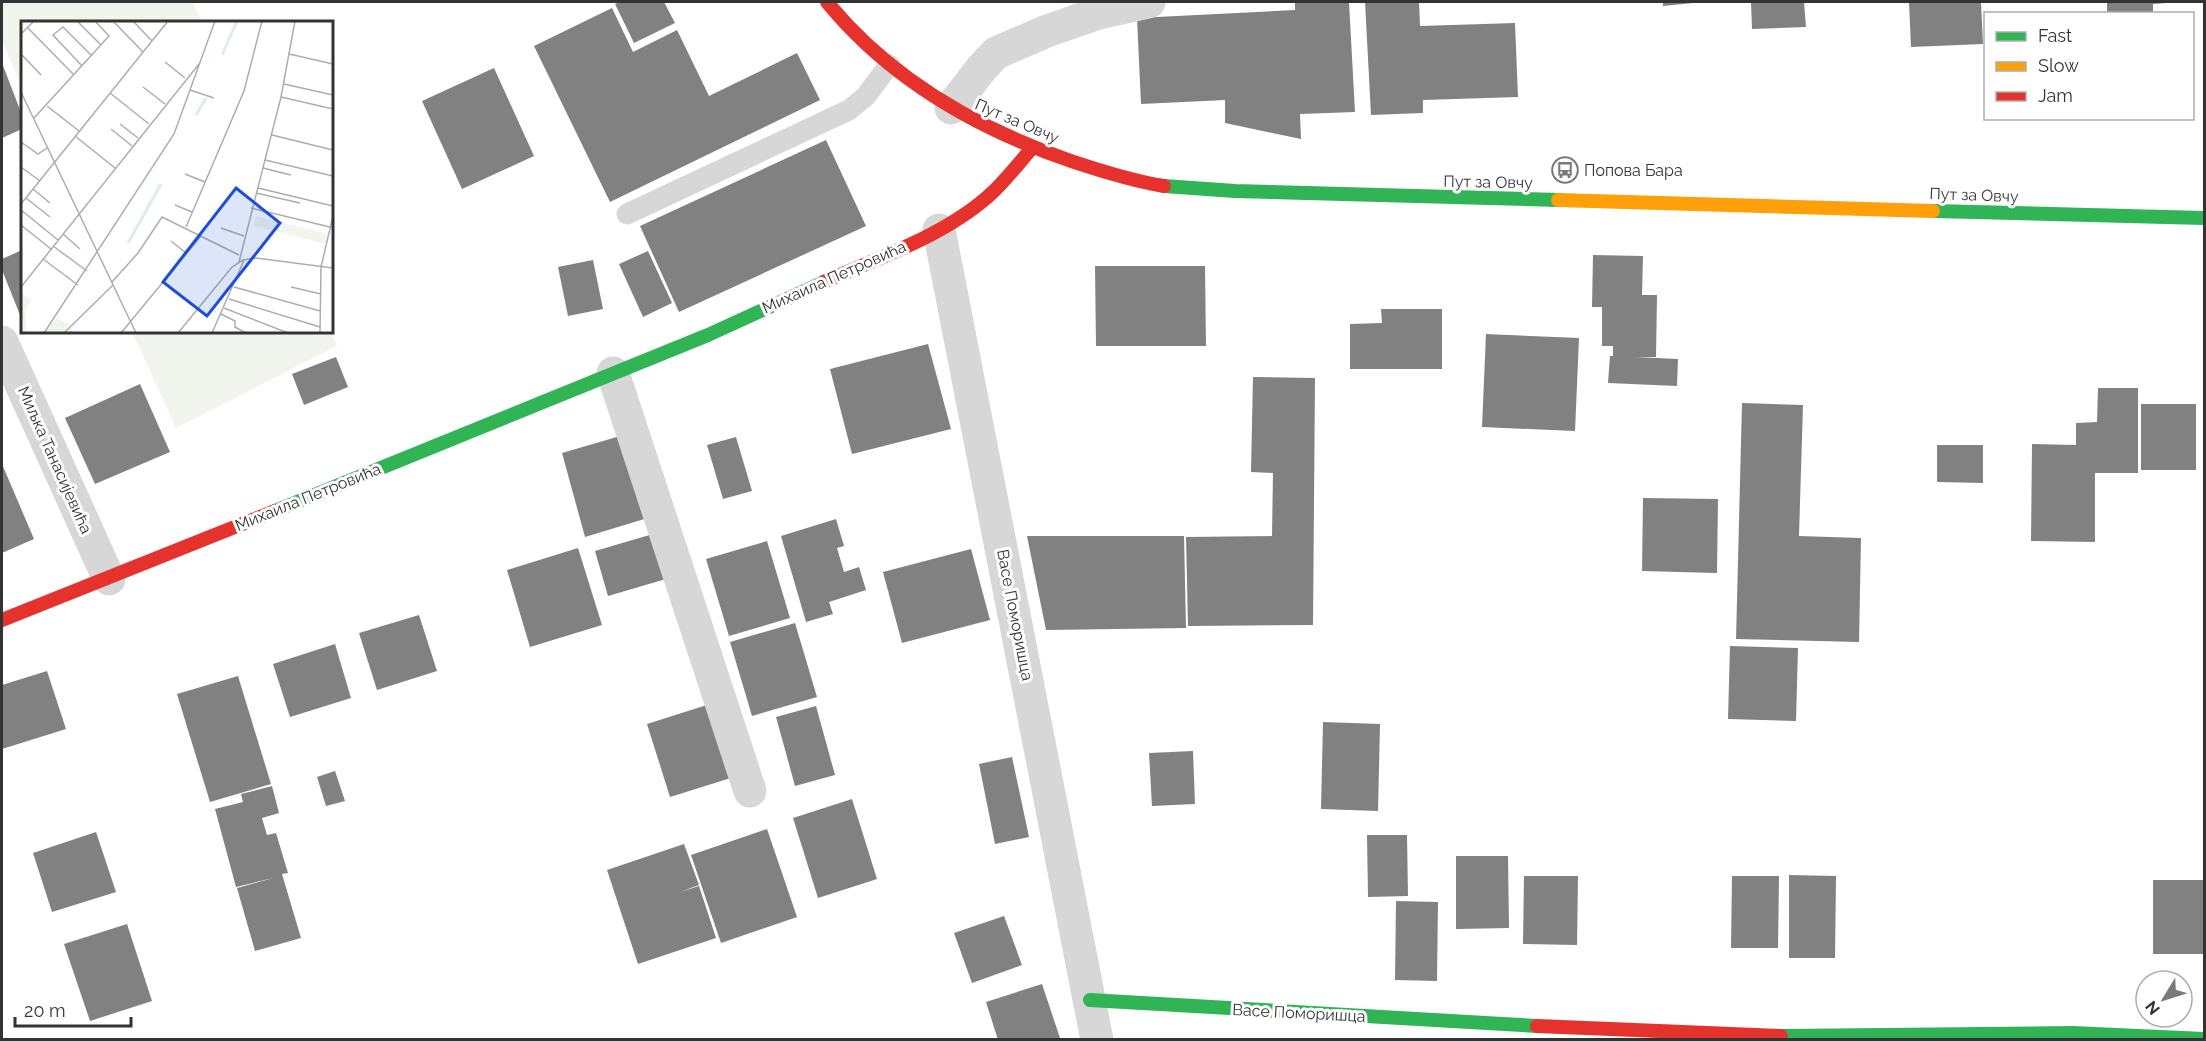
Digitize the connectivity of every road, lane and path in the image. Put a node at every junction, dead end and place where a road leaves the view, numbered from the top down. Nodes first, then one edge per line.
1 (827, 2) edge
2 (1149, 2) edge
3 (889, 65) junction
4 (951, 108) junction
5 (1032, 148) junction
6 (627, 214) dead end
7 (2205, 218) edge
8 (939, 230) junction
9 (2, 342) edge
10 (613, 373) junction
11 (109, 579) junction
12 (2, 620) edge
13 (750, 791) dead end
14 (1090, 1000) junction
15 (1507, 1032) edge
16 (2205, 1039) edge
17 (1097, 1040) edge

1 - 3 street, Пут за Овчу
2 - 4 street
3 - 4 street, Пут за Овчу
3 - 6 lane
4 - 5 street, Пут за Овчу
5 - 7 street, Пут за Овчу
5 - 8 street, Михаила Петровића
8 - 10 street, Михаила Петровића
8 - 14 street, Васе Поморишца
9 - 11 street, Миљка Танасијевића
10 - 11 street, Михаила Петровића
10 - 13 street
11 - 12 street, Михаила Петровића
14 - 15 street, Васе Поморишца
14 - 17 street, Васе Поморишца
15 - 16 street, Васе Поморишца

